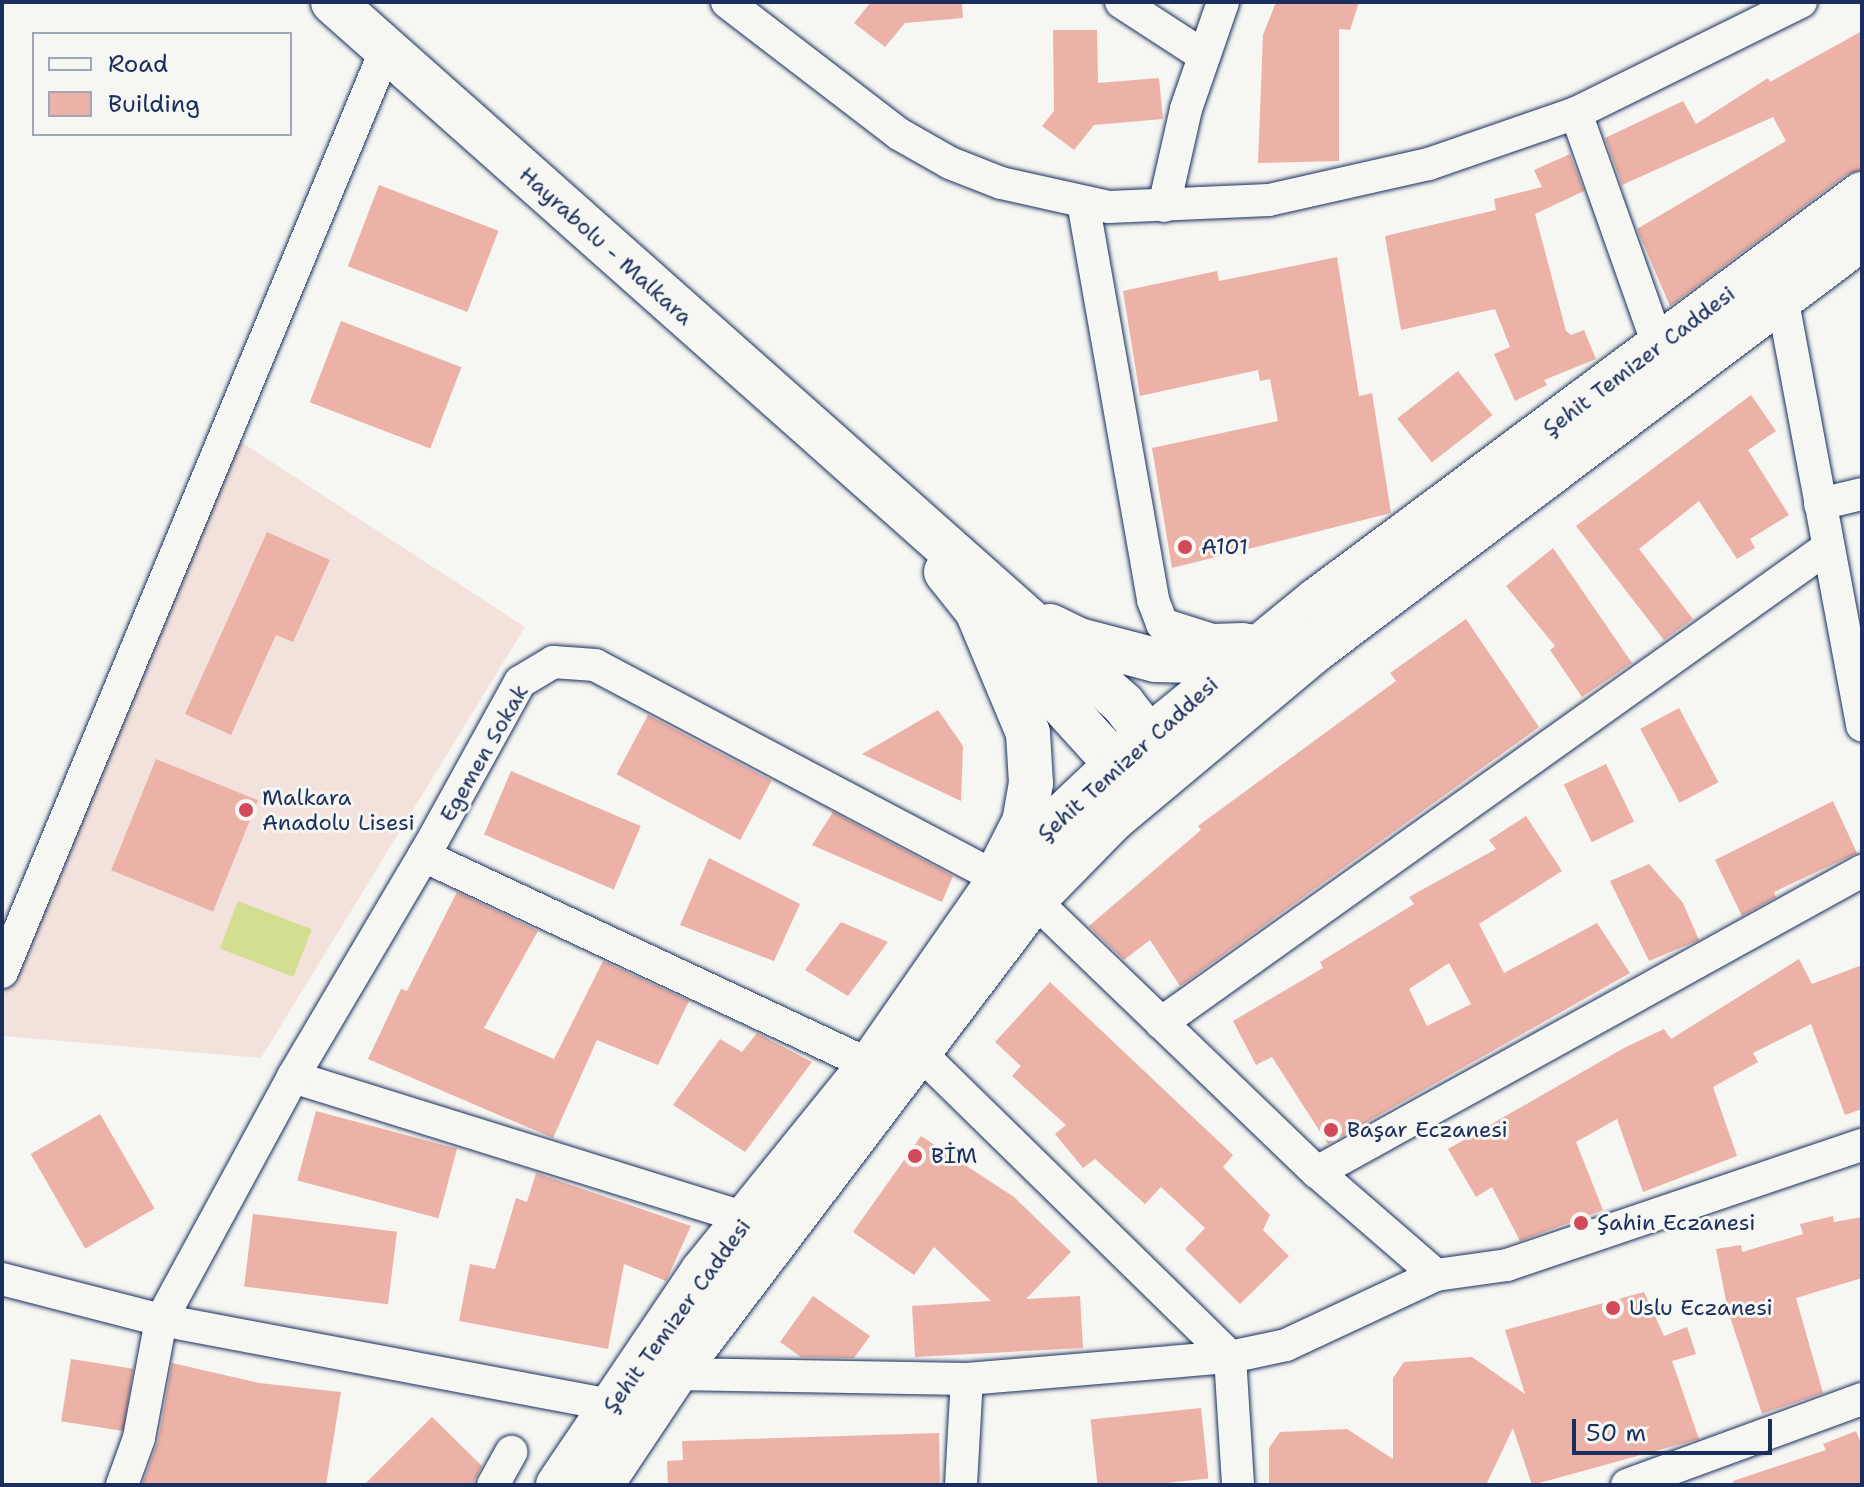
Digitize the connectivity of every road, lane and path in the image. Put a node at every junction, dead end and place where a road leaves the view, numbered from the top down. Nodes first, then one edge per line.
1 (333, 2) edge
2 (727, 2) edge
3 (1121, 2) edge
4 (1223, 2) edge
5 (1801, 2) edge
6 (762, 12) edge
7 (386, 49) junction
8 (1204, 56) junction
9 (1576, 113) junction
10 (1862, 194) edge
11 (1083, 202) junction
12 (1164, 206) junction
13 (1862, 238) edge
14 (1782, 297) junction
15 (1659, 347) junction
16 (1862, 494) edge
17 (1820, 504) junction
18 (1827, 548) junction
19 (989, 604) junction
20 (1270, 638) junction
21 (1862, 726) edge
22 (1202, 740) junction
23 (1135, 757) junction
24 (1112, 820) junction
25 (430, 845) junction
26 (1862, 871) edge
27 (994, 883) junction
28 (1034, 900) junction
29 (2, 972) edge
30 (1161, 1023) junction
31 (919, 1052) junction
32 (870, 1065) junction
33 (293, 1077) junction
34 (1862, 1145) edge
35 (1317, 1172) junction
36 (746, 1218) junction
37 (1436, 1275) junction
38 (2, 1279) edge
39 (161, 1320) junction
40 (1230, 1357) junction
41 (675, 1374) junction
42 (967, 1379) junction
43 (1862, 1399) edge
44 (613, 1405) junction
45 (511, 1452) dead end
46 (122, 1485) edge
47 (493, 1485) edge
48 (558, 1485) edge
49 (601, 1485) edge
50 (961, 1485) edge
51 (1238, 1485) edge
52 (1627, 1485) edge

1 - 7 main road, Hayrabolu - Malkara
2 - 6 street
3 - 8 street
4 - 8 street
5 - 9 street
6 - 11 street
7 - 19 main road, Hayrabolu - Malkara
7 - 29 street
8 - 12 street
9 - 12 street
9 - 15 street
10 - 15 main road, Şehit Temizer Caddesi
11 - 12 street
11 - 20 street
13 - 14 main road, Şehit Temizer Caddesi
14 - 17 street
14 - 22 main road, Şehit Temizer Caddesi
15 - 20 main road, Şehit Temizer Caddesi
16 - 17 street
17 - 18 street
18 - 21 street
18 - 30 street
19 - 20 main road
19 - 23 main road
19 - 27 main road
20 - 23 main road, Şehit Temizer Caddesi
22 - 23 main road
22 - 24 main road, Şehit Temizer Caddesi
23 - 24 main road
23 - 27 main road, Şehit Temizer Caddesi
24 - 28 main road, Şehit Temizer Caddesi
25 - 27 street, Egemen Sokak
25 - 32 street, Egemen Sokak
25 - 33 street
26 - 35 street
27 - 32 main road, Şehit Temizer Caddesi
28 - 30 street
28 - 31 main road, Şehit Temizer Caddesi
30 - 35 street
31 - 40 street
31 - 41 main road, Şehit Temizer Caddesi
32 - 36 main road, Şehit Temizer Caddesi
33 - 36 street
33 - 39 street
34 - 37 street
35 - 37 street
36 - 44 main road, Şehit Temizer Caddesi
37 - 40 street
38 - 39 street
39 - 44 street
39 - 46 street
40 - 42 street
40 - 51 street
41 - 42 street
41 - 49 main road, Şehit Temizer Caddesi
42 - 50 street
43 - 52 street
44 - 48 main road, Şehit Temizer Caddesi
45 - 47 street

